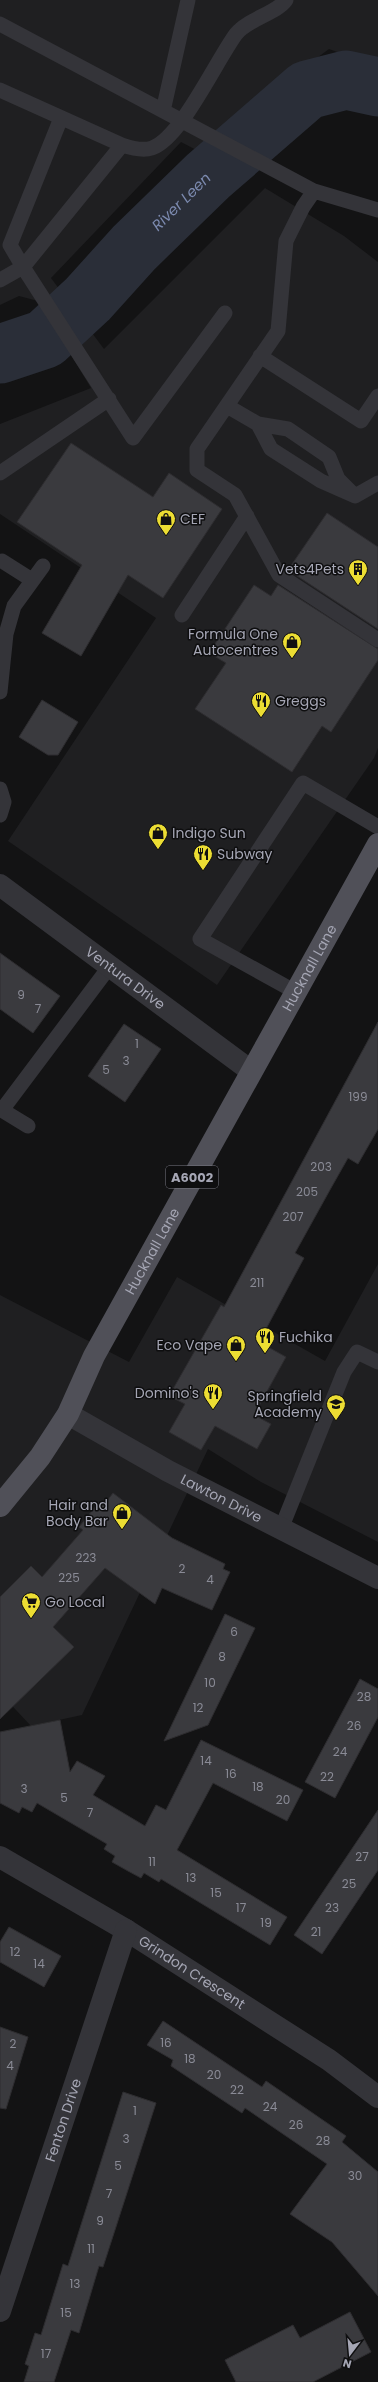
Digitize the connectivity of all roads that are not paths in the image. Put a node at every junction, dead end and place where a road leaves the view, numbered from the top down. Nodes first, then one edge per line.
1 (188, 0) edge
2 (286, 0) edge
3 (0, 24) edge
4 (0, 90) edge
5 (163, 111) junction
6 (61, 118) junction
7 (181, 120) junction
8 (122, 145) junction
9 (314, 191) junction
10 (378, 210) edge
11 (23, 267) junction
12 (0, 280) edge
13 (225, 313) dead end
14 (260, 356) junction
15 (378, 396) edge
16 (109, 399) junction
17 (227, 406) junction
18 (258, 424) junction
19 (0, 473) edge
20 (378, 483) edge
21 (355, 496) junction
22 (247, 516) junction
23 (2, 561) dead end
24 (43, 566) dead end
25 (32, 580) junction
26 (182, 615) dead end
27 (378, 640) edge
28 (0, 692) edge
29 (0, 789) edge
30 (0, 815) edge
31 (378, 827) edge
32 (378, 844) edge
33 (0, 885) edge
34 (110, 966) junction
35 (294, 991) junction
36 (251, 1071) junction
37 (1, 1110) edge
38 (28, 1126) dead end
39 (378, 1362) edge
40 (68, 1414) junction
41 (0, 1506) edge
42 (281, 1529) junction
43 (378, 1578) edge
44 (0, 1857) edge
45 (126, 1930) junction
46 (378, 2097) edge
47 (0, 2311) edge

1 - 5 lane
2 - 7 lane
3 - 5 lane
4 - 6 lane
5 - 7 lane
6 - 8 lane
6 - 11 lane
7 - 8 lane
7 - 9 lane
8 - 11 lane
9 - 10 lane
9 - 14 lane
11 - 12 lane
11 - 16 lane
13 - 16 lane
14 - 15 lane
14 - 17 lane
16 - 19 lane
17 - 18 lane
17 - 22 lane
18 - 21 lane
18 - 21 lane
20 - 21 lane
22 - 26 lane
22 - 27 lane
23 - 25 lane
24 - 25 lane
25 - 28 lane
29 - 30 lane
31 - 35 lane
32 - 35 main road, Hucknall Lane / A6002
33 - 34 street, Ventura Drive
34 - 36 street, Ventura Drive
34 - 37 lane
35 - 36 main road, Hucknall Lane / A6002
36 - 40 main road, Hucknall Lane / A6002
37 - 38 lane
39 - 42 lane
40 - 41 main road, Hucknall Lane / A6002
40 - 42 street, Lawton Drive
42 - 43 street, Lawton Drive
44 - 45 street, Grindon Crescent
45 - 46 street, Grindon Crescent
45 - 47 street, Fenton Drive

